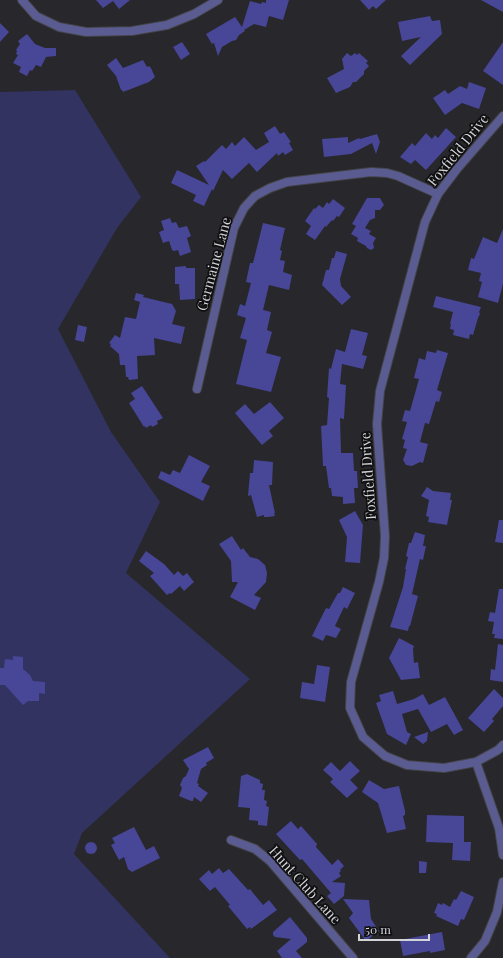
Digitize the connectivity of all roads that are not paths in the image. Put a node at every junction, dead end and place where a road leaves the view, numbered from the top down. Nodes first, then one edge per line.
1 (22, 0) edge
2 (218, 0) edge
3 (503, 116) edge
4 (438, 194) junction
5 (196, 389) dead end
6 (503, 745) edge
7 (476, 762) junction
8 (231, 840) dead end
9 (503, 855) edge
10 (503, 882) edge
11 (352, 958) edge
12 (471, 958) edge

1 - 2 street
3 - 4 street, Foxfield Drive
4 - 5 street, Germaine Lane
4 - 7 street, Foxfield Drive
6 - 7 street, Foxfield Drive
7 - 9 street
8 - 11 street, Hunt Club Lane
10 - 12 street

